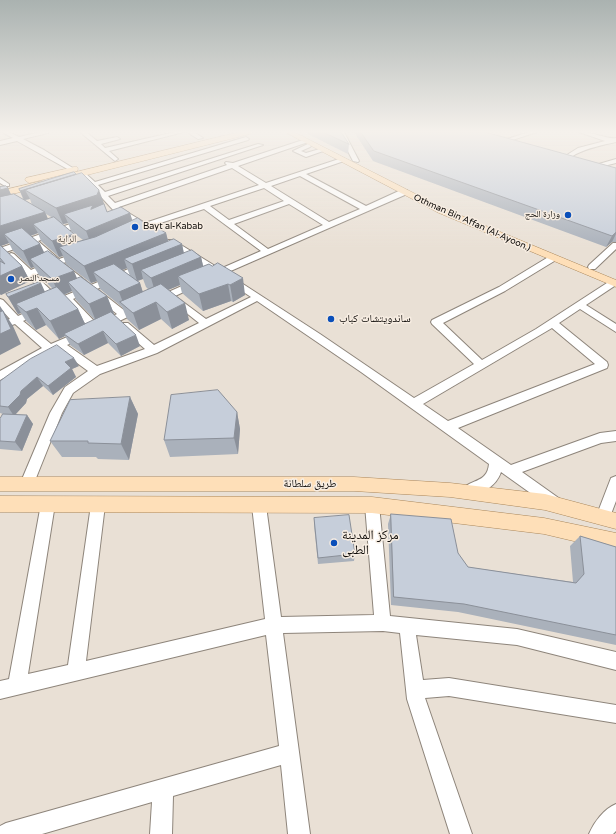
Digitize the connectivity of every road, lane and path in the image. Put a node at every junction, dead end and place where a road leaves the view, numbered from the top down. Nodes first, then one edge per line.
1 (69, 171) edge
2 (92, 171) edge
3 (137, 171) edge
4 (179, 171) edge
5 (219, 171) edge
6 (240, 171) edge
7 (310, 171) edge
8 (363, 171) edge
9 (375, 171) edge
10 (598, 171) edge
11 (602, 172) edge
12 (83, 174) junction
13 (301, 174) junction
14 (91, 184) junction
15 (6, 185) edge
16 (266, 186) junction
17 (404, 192) junction
18 (0, 194) edge
19 (104, 195) junction
20 (19, 200) edge
21 (290, 201) junction
22 (206, 206) junction
23 (366, 209) junction
24 (115, 210) junction
25 (90, 220) edge
26 (228, 223) junction
27 (329, 225) junction
28 (59, 227) junction
29 (150, 231) junction
30 (73, 238) edge
31 (32, 240) junction
32 (616, 245) edge
33 (183, 249) junction
34 (2, 250) edge
35 (90, 252) edge
36 (267, 252) junction
37 (169, 255) edge
38 (553, 258) junction
39 (200, 260) junction
40 (57, 262) junction
41 (186, 266) edge
42 (154, 267) edge
43 (592, 267) junction
44 (220, 272) junction
45 (30, 274) junction
46 (120, 275) junction
47 (615, 281) edge
48 (131, 284) edge
49 (89, 288) junction
50 (169, 295) junction
51 (258, 297) junction
52 (63, 300) junction
53 (0, 302) edge
54 (580, 305) junction
55 (121, 317) junction
56 (16, 320) junction
57 (205, 323) junction
58 (553, 323) junction
59 (0, 326) edge
60 (95, 328) junction
61 (616, 329) edge
62 (54, 347) junction
63 (152, 350) junction
64 (481, 365) junction
65 (96, 371) junction
66 (0, 376) edge
67 (413, 404) junction
68 (447, 427) junction
69 (616, 436) edge
70 (496, 462) junction
71 (510, 471) junction
72 (616, 482) edge
73 (0, 484) edge
74 (27, 484) junction
75 (468, 492) junction
76 (0, 504) edge
77 (48, 504) junction
78 (98, 505) junction
79 (372, 505) junction
80 (258, 506) junction
81 (561, 507) junction
82 (609, 519) edge
83 (616, 542) edge
84 (383, 623) junction
85 (273, 624) junction
86 (407, 626) junction
87 (616, 661) edge
88 (76, 672) junction
89 (17, 686) junction
90 (0, 690) edge
91 (415, 690) junction
92 (616, 714) edge
93 (289, 754) junction
94 (163, 789) junction
95 (616, 814) edge
96 (6, 834) edge
97 (162, 834) edge
98 (299, 834) edge
99 (461, 834) edge
100 (600, 834) edge

1 - 15 main road
2 - 12 main road
3 - 14 street
4 - 19 street
5 - 24 street
6 - 16 street
7 - 13 street
8 - 17 main road, Othman Bin Affan (Al-Ayoon.)
9 - 43 main road, Othman Bin Affan (Al-Ayoon.)
10 - 11 street
12 - 14 street
12 - 15 main road
13 - 16 street
13 - 23 street
14 - 19 street
15 - 18 main road
15 - 20 street
16 - 21 street
16 - 22 street
17 - 23 street
17 - 38 main road, Othman Bin Affan (Al-Ayoon.)
19 - 24 street
21 - 26 street
21 - 27 street
22 - 26 street
22 - 29 street
23 - 27 street
24 - 29 street
25 - 28 street
26 - 36 street
27 - 36 street
28 - 30 street
28 - 31 street
29 - 33 street
31 - 34 street
31 - 40 street
32 - 43 street
33 - 37 street
33 - 39 street
34 - 45 street
35 - 40 street
36 - 44 street
38 - 47 main road, Othman Bin Affan (Al-Ayoon.)
38 - 64 street
39 - 41 street
39 - 44 street
40 - 45 street
40 - 49 street
42 - 46 street
43 - 47 main road, Othman Bin Affan (Al-Ayoon.)
44 - 50 street
44 - 51 street
45 - 52 street
46 - 48 street
46 - 49 street
47 - 54 street
49 - 52 street
49 - 55 street
50 - 55 street
50 - 57 street
51 - 57 street
51 - 67 street
52 - 56 street
52 - 60 street
53 - 56 street
54 - 58 street
54 - 61 street
55 - 60 street
55 - 63 street
56 - 59 street
56 - 62 street
57 - 63 street
58 - 64 street
58 - 68 street
60 - 62 street
62 - 65 street
62 - 66 street
63 - 65 street
64 - 67 street
65 - 74 street
67 - 68 street
68 - 70 street
69 - 71 street
70 - 71 street
70 - 75 street
71 - 81 street
72 - 82 street
73 - 74 main road, طريق سلطانة
74 - 75 main road, طريق سلطانة
75 - 81 main road, طريق سلطانة
76 - 77 main road, طريق سلطانة
77 - 78 main road, طريق سلطانة
77 - 89 street
78 - 80 main road, طريق سلطانة
78 - 88 street
79 - 80 main road, طريق سلطانة
79 - 83 main road, طريق سلطانة
79 - 84 street
80 - 85 street
81 - 82 main road, طريق سلطانة
84 - 85 street
84 - 86 street
85 - 88 street
85 - 93 street
86 - 87 street
86 - 91 street
88 - 89 street
89 - 90 street
91 - 92 street
91 - 99 street
93 - 94 street
93 - 98 street
94 - 96 street
94 - 97 street
95 - 100 street

